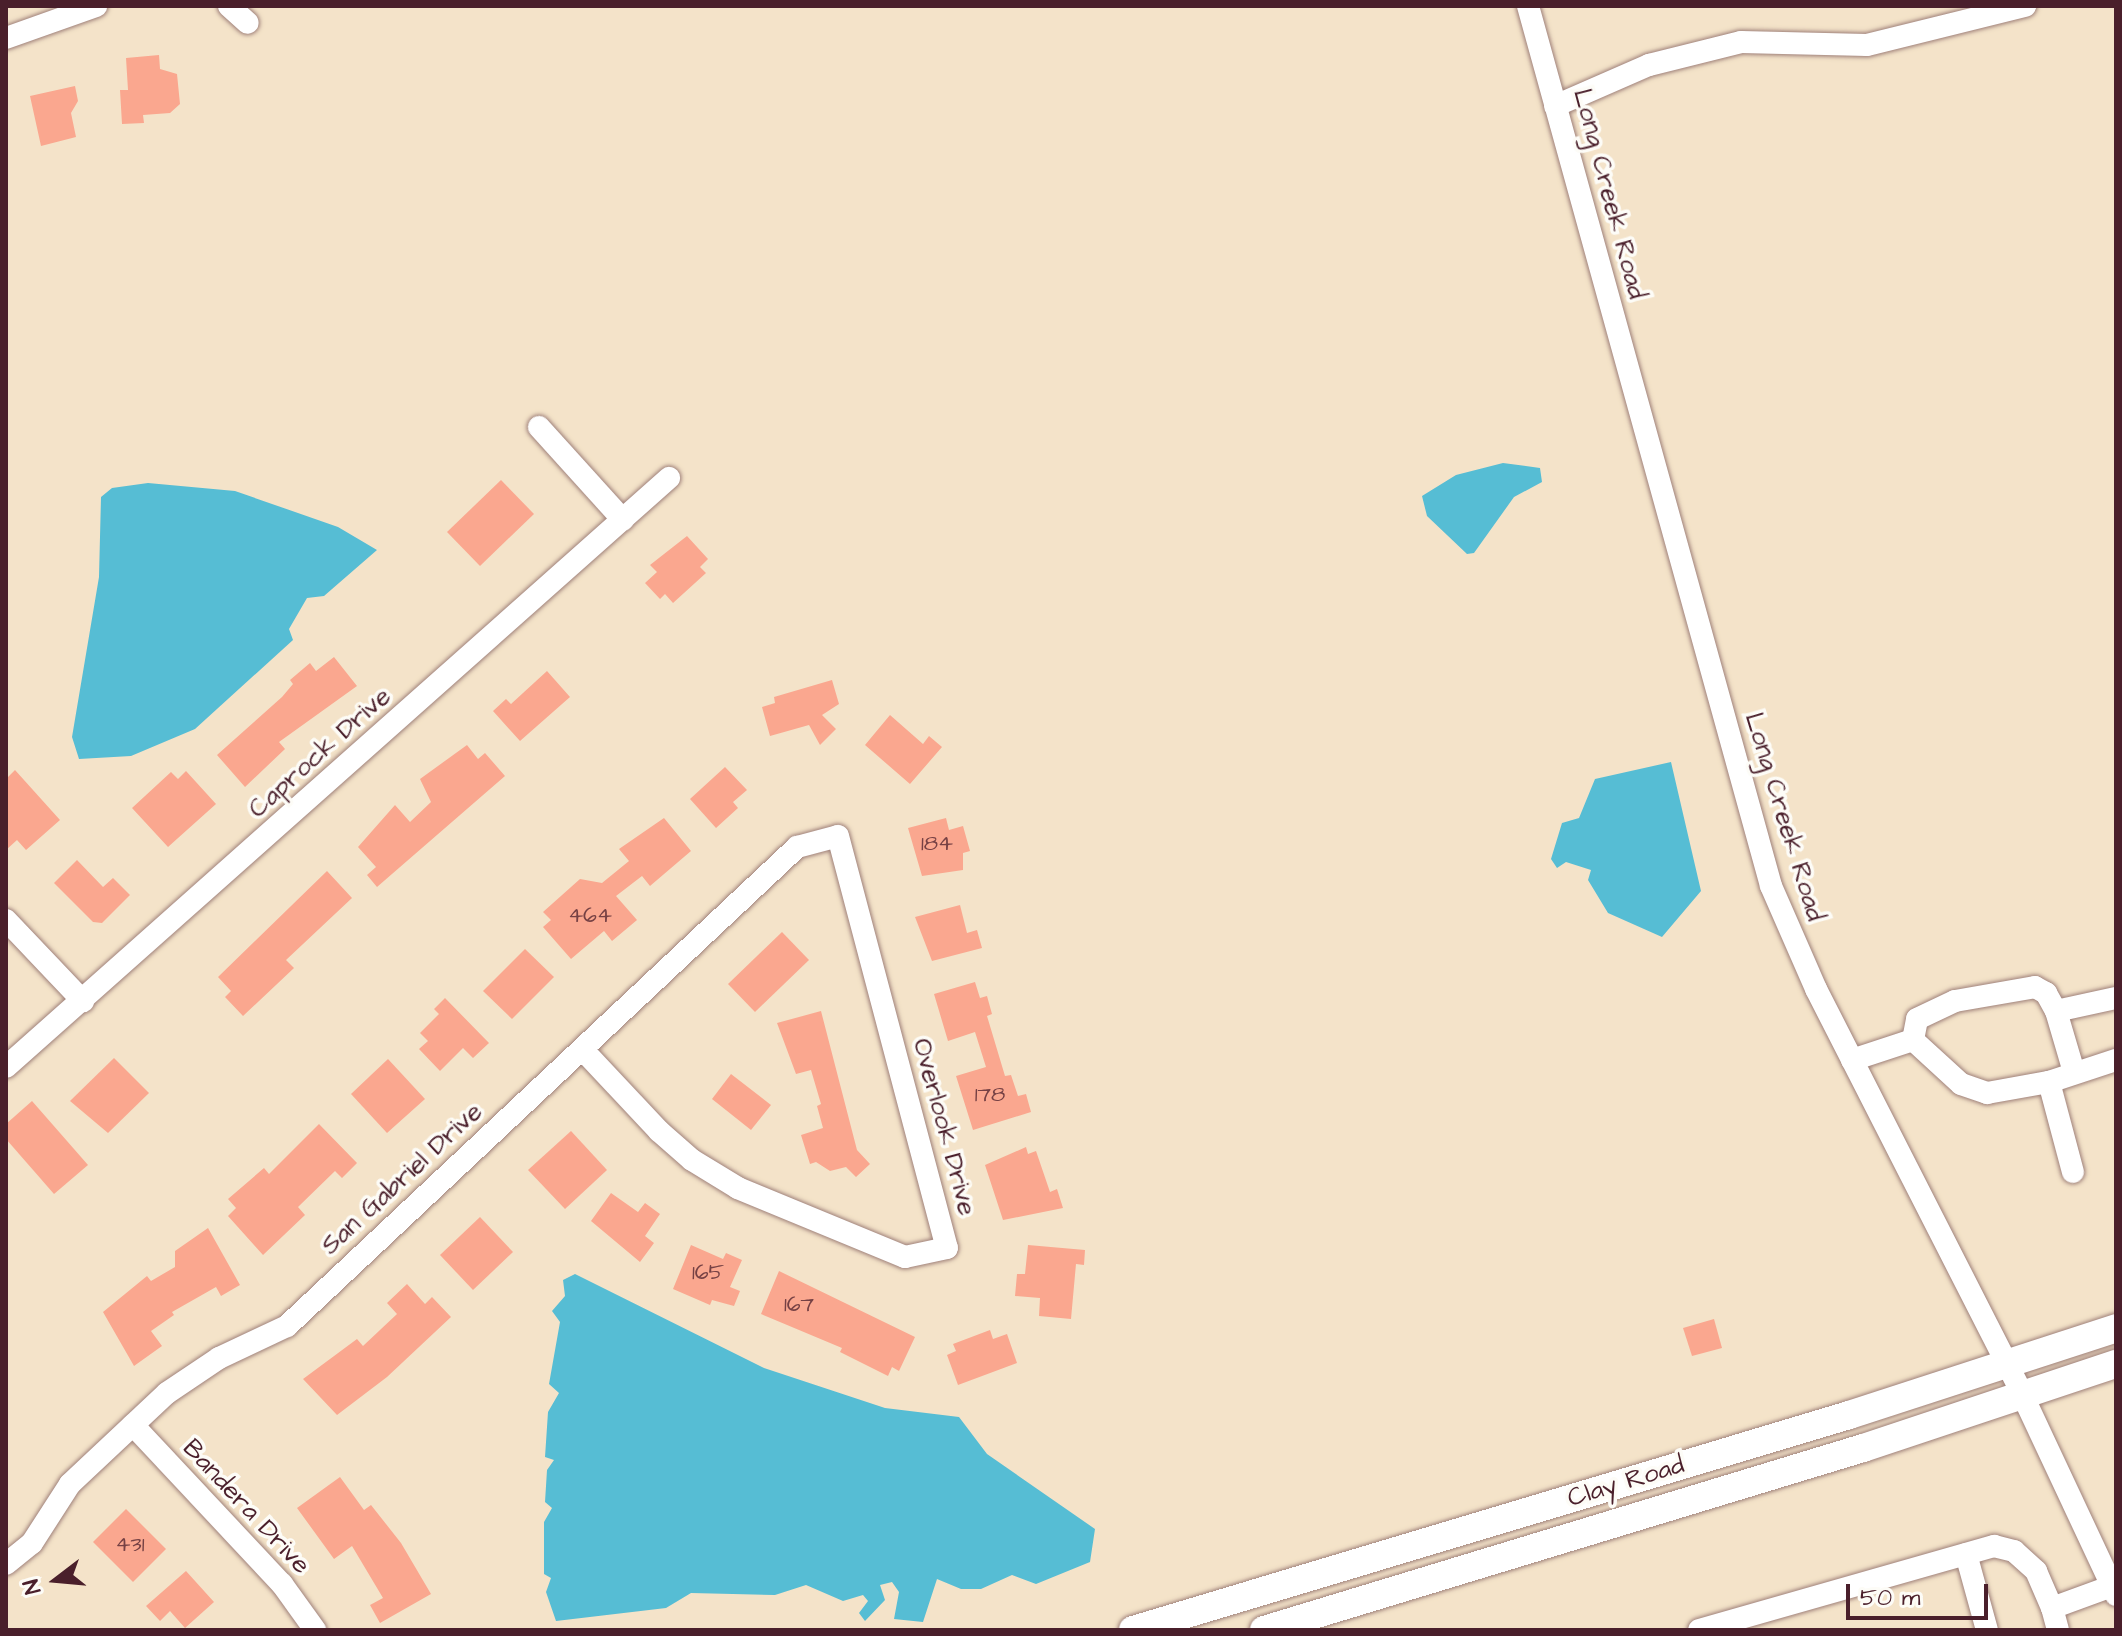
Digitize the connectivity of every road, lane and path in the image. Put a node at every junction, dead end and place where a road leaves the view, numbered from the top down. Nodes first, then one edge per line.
1 (96, 6) edge
2 (229, 6) edge
3 (1528, 6) edge
4 (2025, 6) edge
5 (248, 23) dead end
6 (6, 38) edge
7 (1555, 106) junction
8 (539, 427) dead end
9 (669, 478) dead end
10 (623, 520) junction
11 (838, 836) joint
12 (6, 920) edge
13 (2116, 998) edge
14 (83, 1001) junction
15 (2056, 1011) junction
16 (1913, 1040) junction
17 (584, 1051) junction
18 (1852, 1060) junction
19 (2116, 1060) edge
20 (6, 1067) edge
21 (2074, 1072) junction
22 (2049, 1082) junction
23 (2073, 1172) dead end
24 (2116, 1328) edge
25 (2006, 1363) junction
26 (2116, 1364) edge
27 (2022, 1394) junction
28 (133, 1425) junction
29 (1966, 1554) junction
30 (6, 1564) edge
31 (2114, 1590) edge
32 (2052, 1608) junction
33 (1320, 1622) edge
34 (315, 1630) edge
35 (1133, 1630) edge
36 (1264, 1630) edge
37 (1699, 1630) edge
38 (1987, 1630) edge
39 (2058, 1630) edge

1 - 6 street
2 - 5 street
3 - 7 street, Long Creek Road
4 - 7 street
7 - 18 street, Long Creek Road
8 - 10 street
9 - 10 street, Caprock Drive
10 - 14 street, Caprock Drive
11 - 17 street, San Gabriel Drive
11 - 17 street, Overlook Drive
12 - 14 street
13 - 15 street
14 - 20 street, Caprock Drive
15 - 16 street
15 - 21 street
16 - 18 street
16 - 22 street
17 - 28 street, San Gabriel Drive
18 - 25 street, Long Creek Road
19 - 21 street
21 - 22 street
22 - 23 street
24 - 25 main road, Clay Road
25 - 27 street, Long Creek Road
25 - 35 main road, Clay Road
26 - 27 main road, Clay Road
27 - 31 street, Long Creek Road
27 - 33 main road, Clay Road
28 - 30 street, San Gabriel Drive
28 - 34 street, Bandera Drive
29 - 32 street
29 - 37 street
29 - 38 street
31 - 32 street
32 - 39 street
33 - 36 main road, Clay Road

